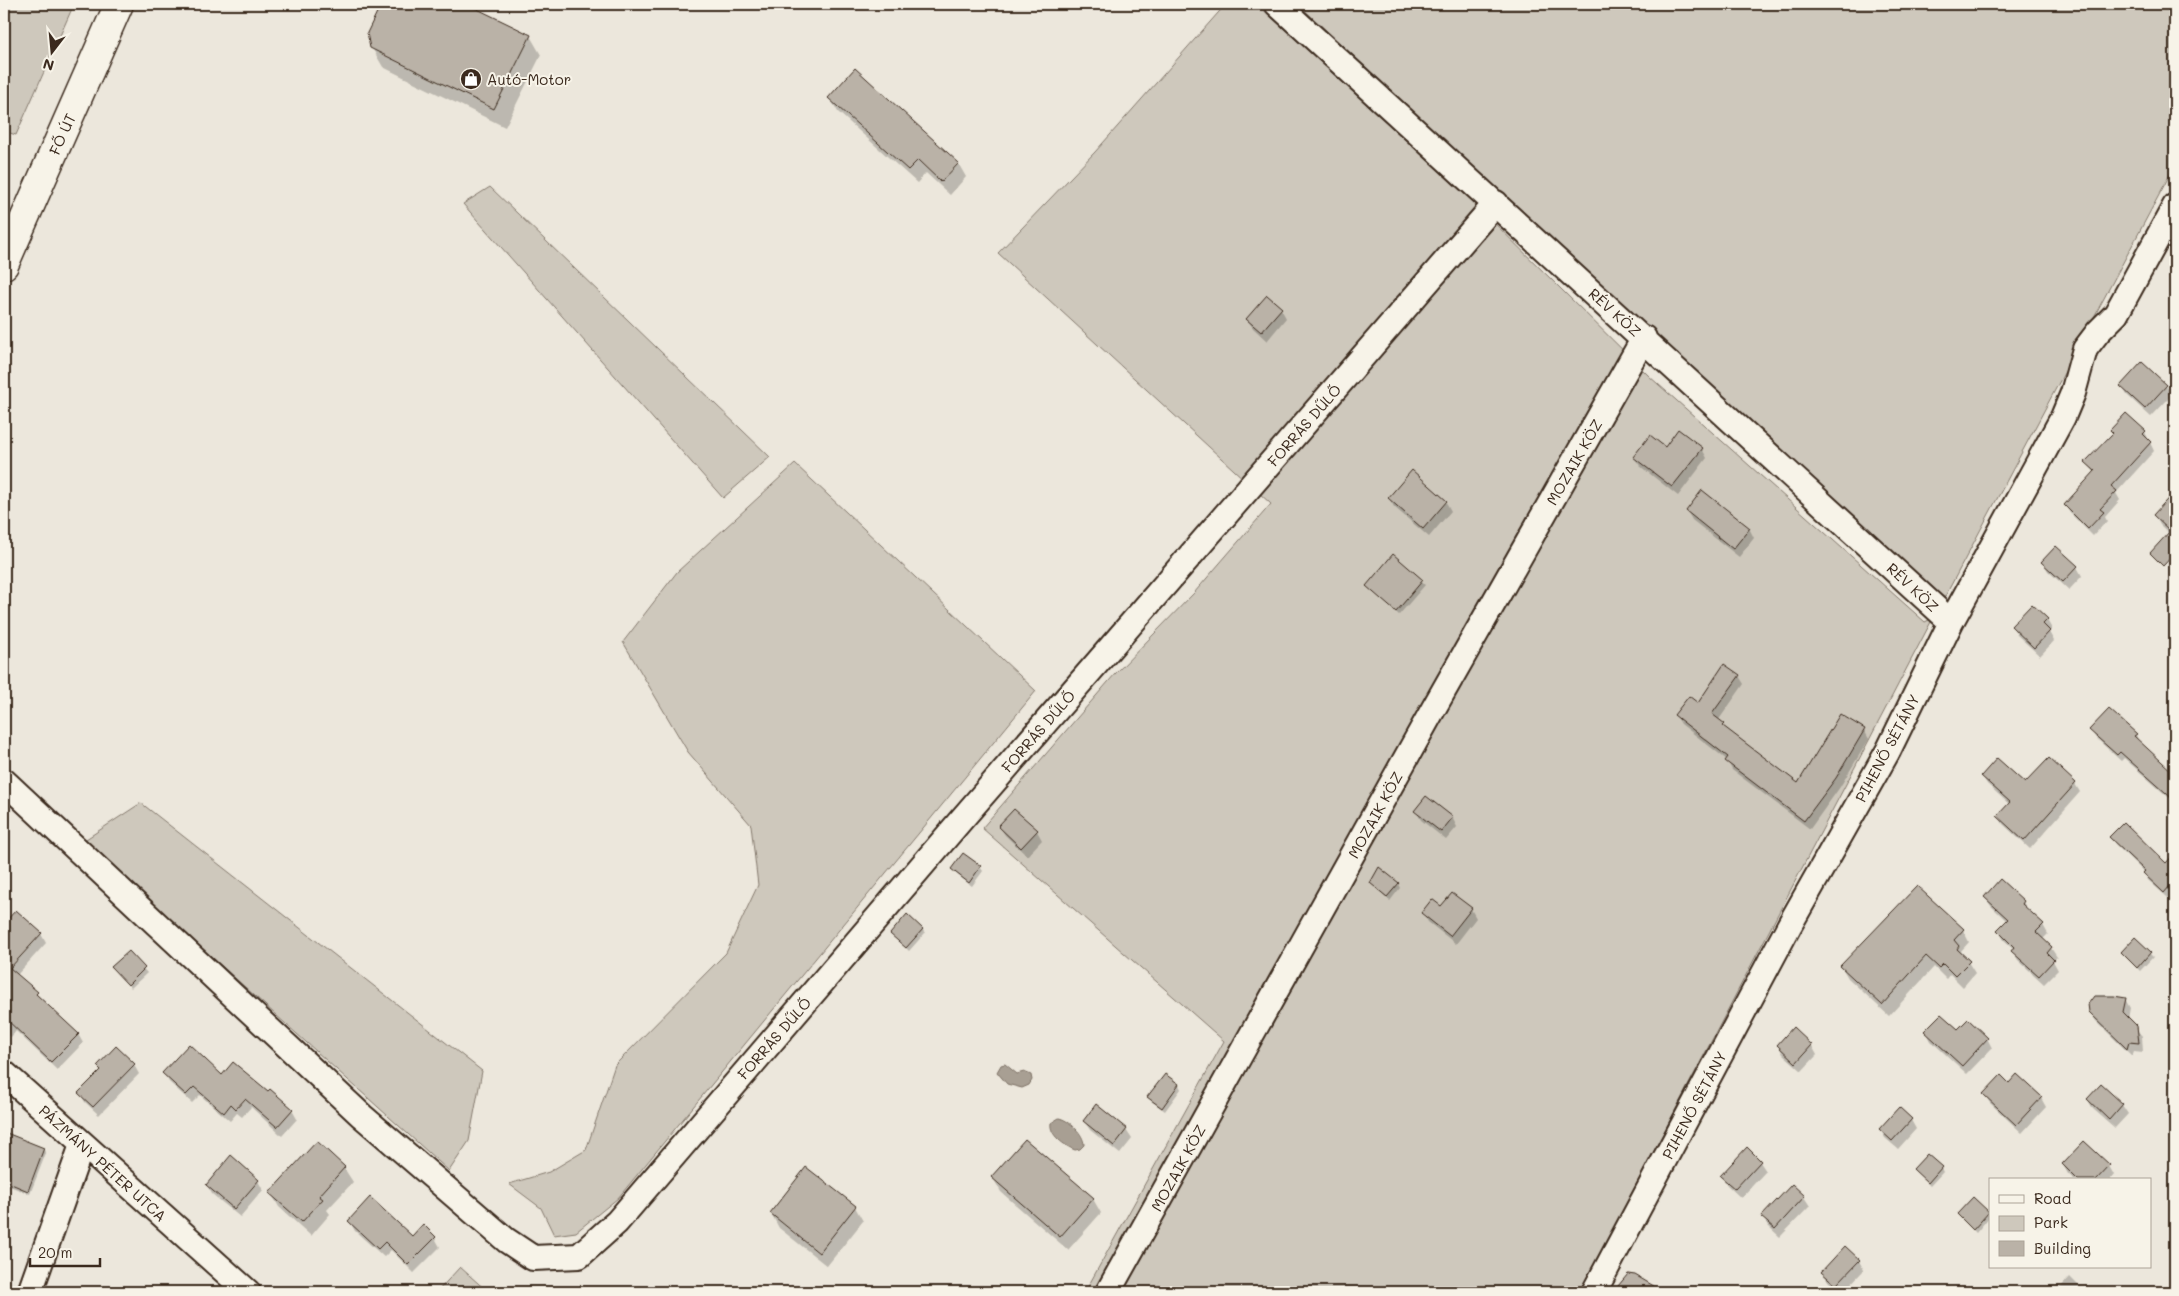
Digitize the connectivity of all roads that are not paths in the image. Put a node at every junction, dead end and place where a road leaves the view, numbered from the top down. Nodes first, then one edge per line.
1 (120, 4) edge
2 (1278, 4) edge
3 (1496, 203) junction
4 (2175, 206) edge
5 (4, 265) edge
6 (1644, 338) junction
7 (1951, 622) junction
8 (4, 781) edge
9 (4, 1073) edge
10 (82, 1145) junction
11 (30, 1292) edge
12 (248, 1292) edge
13 (1108, 1292) edge
14 (1594, 1292) edge

1 - 5 main road, FŐ ÚT
2 - 3 street, RÉV KÖZ
3 - 6 street, RÉV KÖZ
3 - 8 street, FORRÁS DŰLŐ
4 - 7 street, PIHENŐ SÉTÁNY
6 - 7 street, RÉV KÖZ
6 - 13 street, MOZAIK KÖZ
7 - 14 street, PIHENŐ SÉTÁNY
9 - 10 street, PÁZMÁNY PÉTER UTCA
10 - 11 street
10 - 12 street, PÁZMÁNY PÉTER UTCA

